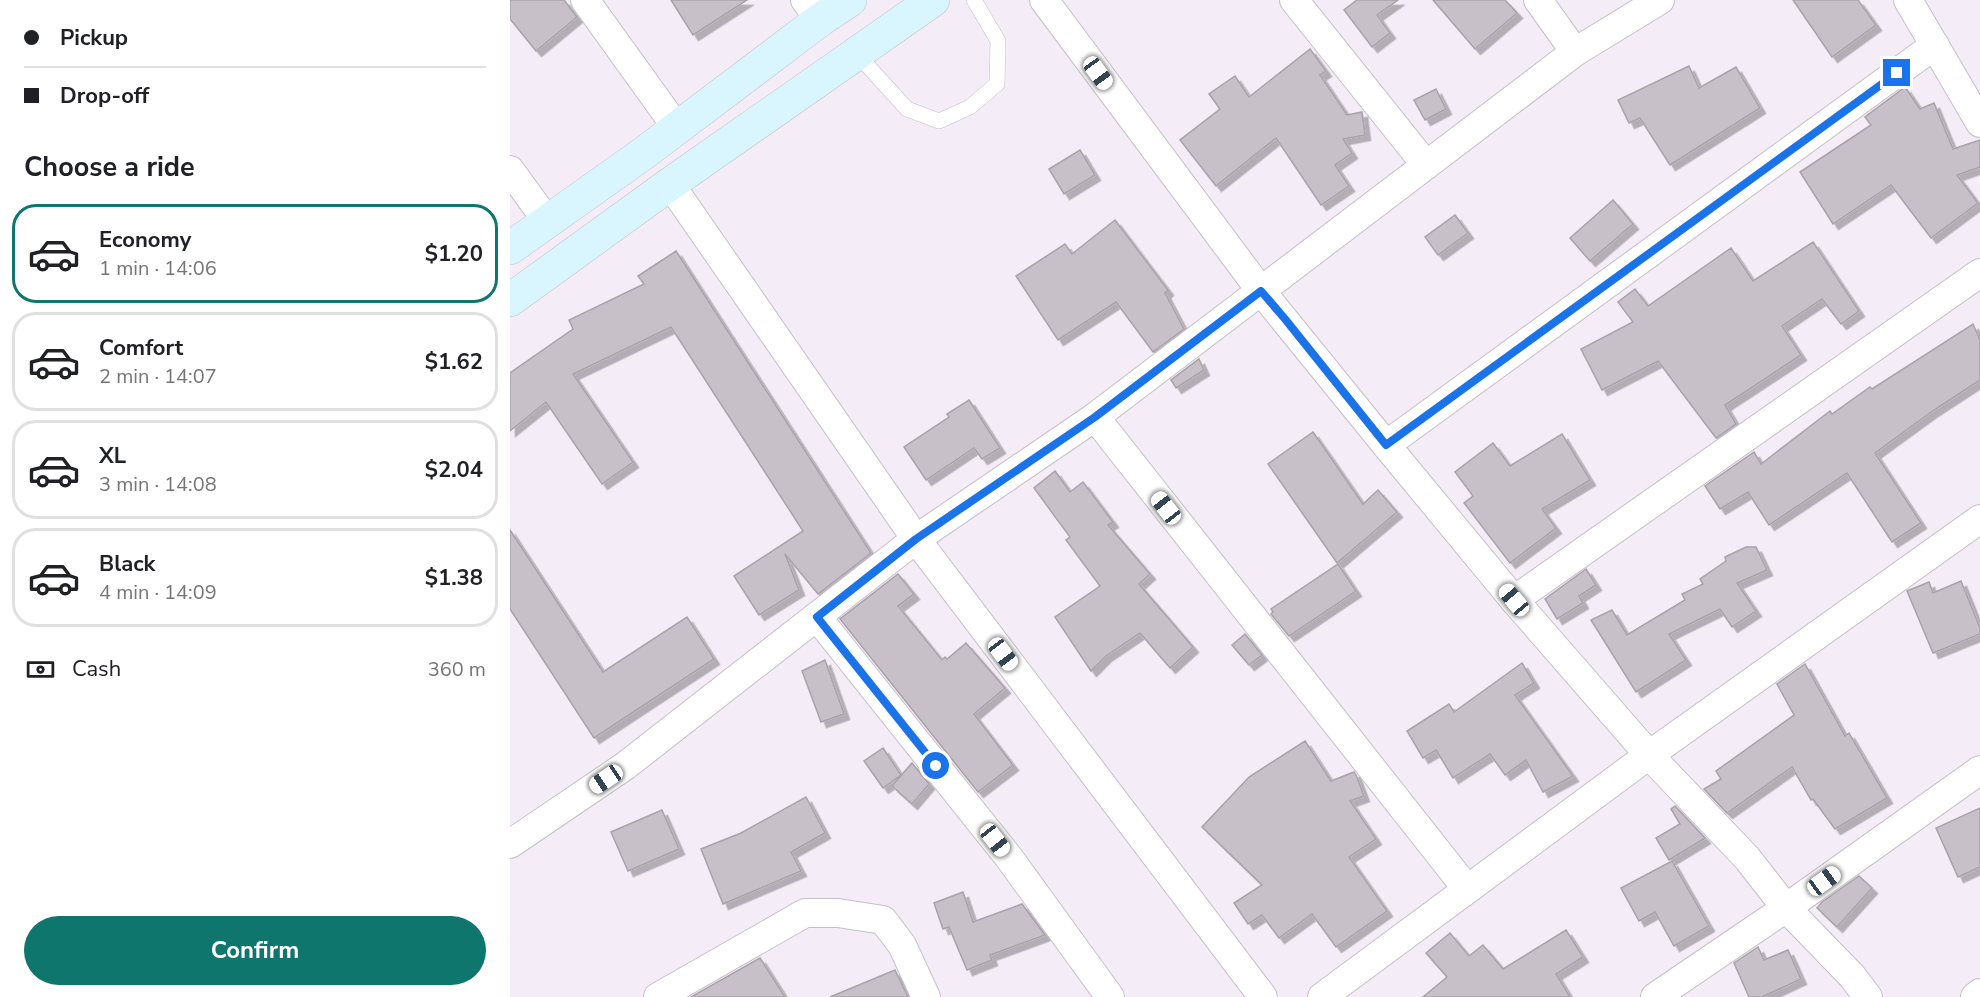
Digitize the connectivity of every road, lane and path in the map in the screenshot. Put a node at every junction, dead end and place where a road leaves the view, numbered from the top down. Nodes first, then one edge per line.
1 (585, 0) edge
2 (850, 0) edge
3 (933, 0) edge
4 (974, 0) edge
5 (1044, 0) edge
6 (1294, 0) edge
7 (1538, 0) edge
8 (1660, 0) edge
9 (1908, 0) edge
10 (812, 10) edge
11 (1935, 45) junction
12 (1575, 52) junction
13 (856, 53) junction
14 (1980, 123) edge
15 (677, 128) junction
16 (1426, 165) junction
17 (510, 170) edge
18 (670, 184) junction
19 (548, 221) junction
20 (510, 248) edge
21 (1980, 273) edge
22 (1261, 291) junction
23 (510, 300) edge
24 (1095, 417) junction
25 (1386, 445) junction
26 (1980, 519) edge
27 (916, 539) junction
28 (1514, 600) junction
29 (817, 617) junction
30 (1649, 755) junction
31 (1980, 770) edge
32 (510, 844) edge
33 (1467, 889) junction
34 (1786, 908) junction
35 (1980, 993) edge
36 (658, 997) edge
37 (926, 997) edge
38 (1110, 997) edge
39 (1263, 997) edge
40 (1322, 997) edge
41 (1655, 997) edge
42 (1868, 997) edge
43 (1974, 997) edge

1 - 15 street
2 - 10 main road
3 - 13 main road
4 - 13 lane
5 - 22 street
6 - 16 street
7 - 12 street
8 - 12 street
9 - 11 street
10 - 15 main road
11 - 14 street
11 - 25 street
12 - 16 street
13 - 18 main road
15 - 19 main road
16 - 22 street
17 - 19 street
18 - 23 main road
18 - 27 street
19 - 20 main road
21 - 28 street
22 - 24 street
22 - 25 street
24 - 27 street
24 - 33 street
25 - 28 street
26 - 30 street
27 - 29 street
27 - 39 street
28 - 30 street
29 - 32 street
29 - 38 street
30 - 33 street
30 - 34 street
31 - 34 street
33 - 40 street
34 - 41 street
34 - 42 street
35 - 43 street
36 - 37 street

